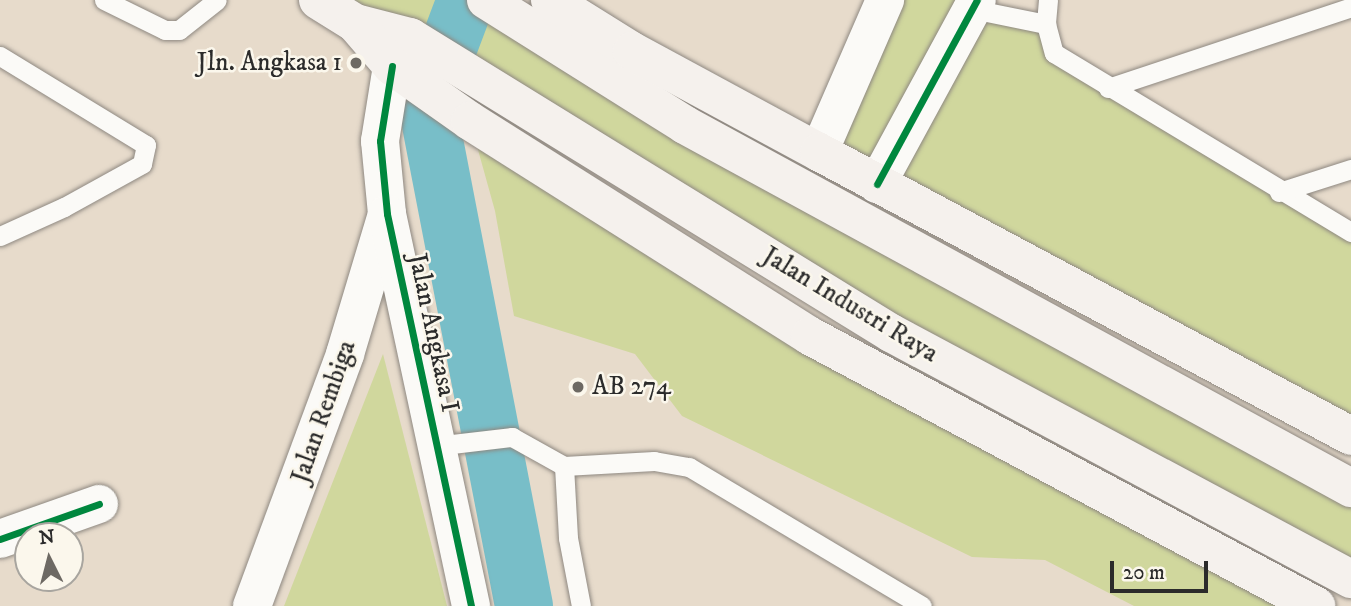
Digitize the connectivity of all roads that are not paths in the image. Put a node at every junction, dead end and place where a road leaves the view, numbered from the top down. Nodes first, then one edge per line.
1 (104, 0) edge
2 (217, 0) edge
3 (318, 0) edge
4 (551, 0) edge
5 (885, 0) edge
6 (1048, 0) edge
7 (491, 3) edge
8 (982, 3) edge
9 (1351, 7) edge
10 (355, 23) junction
11 (1046, 24) junction
12 (0, 56) edge
13 (404, 75) junction
14 (1108, 89) junction
15 (818, 152) junction
16 (1351, 169) edge
17 (877, 184) junction
18 (1279, 192) junction
19 (387, 214) junction
20 (1351, 232) edge
21 (0, 236) edge
22 (1100, 305) junction
23 (891, 333) junction
24 (810, 335) junction
25 (1082, 343) junction
26 (1351, 436) edge
27 (451, 444) junction
28 (564, 466) junction
29 (1351, 488) edge
30 (99, 504) dead end
31 (0, 539) edge
32 (1351, 579) edge
33 (469, 604) edge
34 (252, 606) edge
35 (580, 606) edge
36 (922, 606) edge
37 (1316, 606) edge

1 - 2 lane
3 - 10 main road, Jalan Industri Raya
4 - 15 main road
5 - 15 street
6 - 11 lane
7 - 25 main road
8 - 11 lane
8 - 11 lane
8 - 17 street
9 - 14 lane
10 - 13 main road, Jalan Industri Raya
10 - 23 main road, Jalan Industri Raya
11 - 14 lane
12 - 21 lane
13 - 19 street, Jalan Angkasa I
13 - 24 main road, Jalan Industri Raya
14 - 18 lane
15 - 17 main road
16 - 18 lane
17 - 22 main road
18 - 20 lane
19 - 27 street, Jalan Angkasa I
19 - 34 street, Jalan Rembiga
22 - 25 main road
22 - 26 main road
23 - 24 main road
23 - 32 main road, Jalan Industri Raya
24 - 37 main road, Jalan Industri Raya
25 - 29 main road
27 - 28 lane
27 - 33 street, Jalan Angkasa I
28 - 35 lane
28 - 36 lane
30 - 31 street

